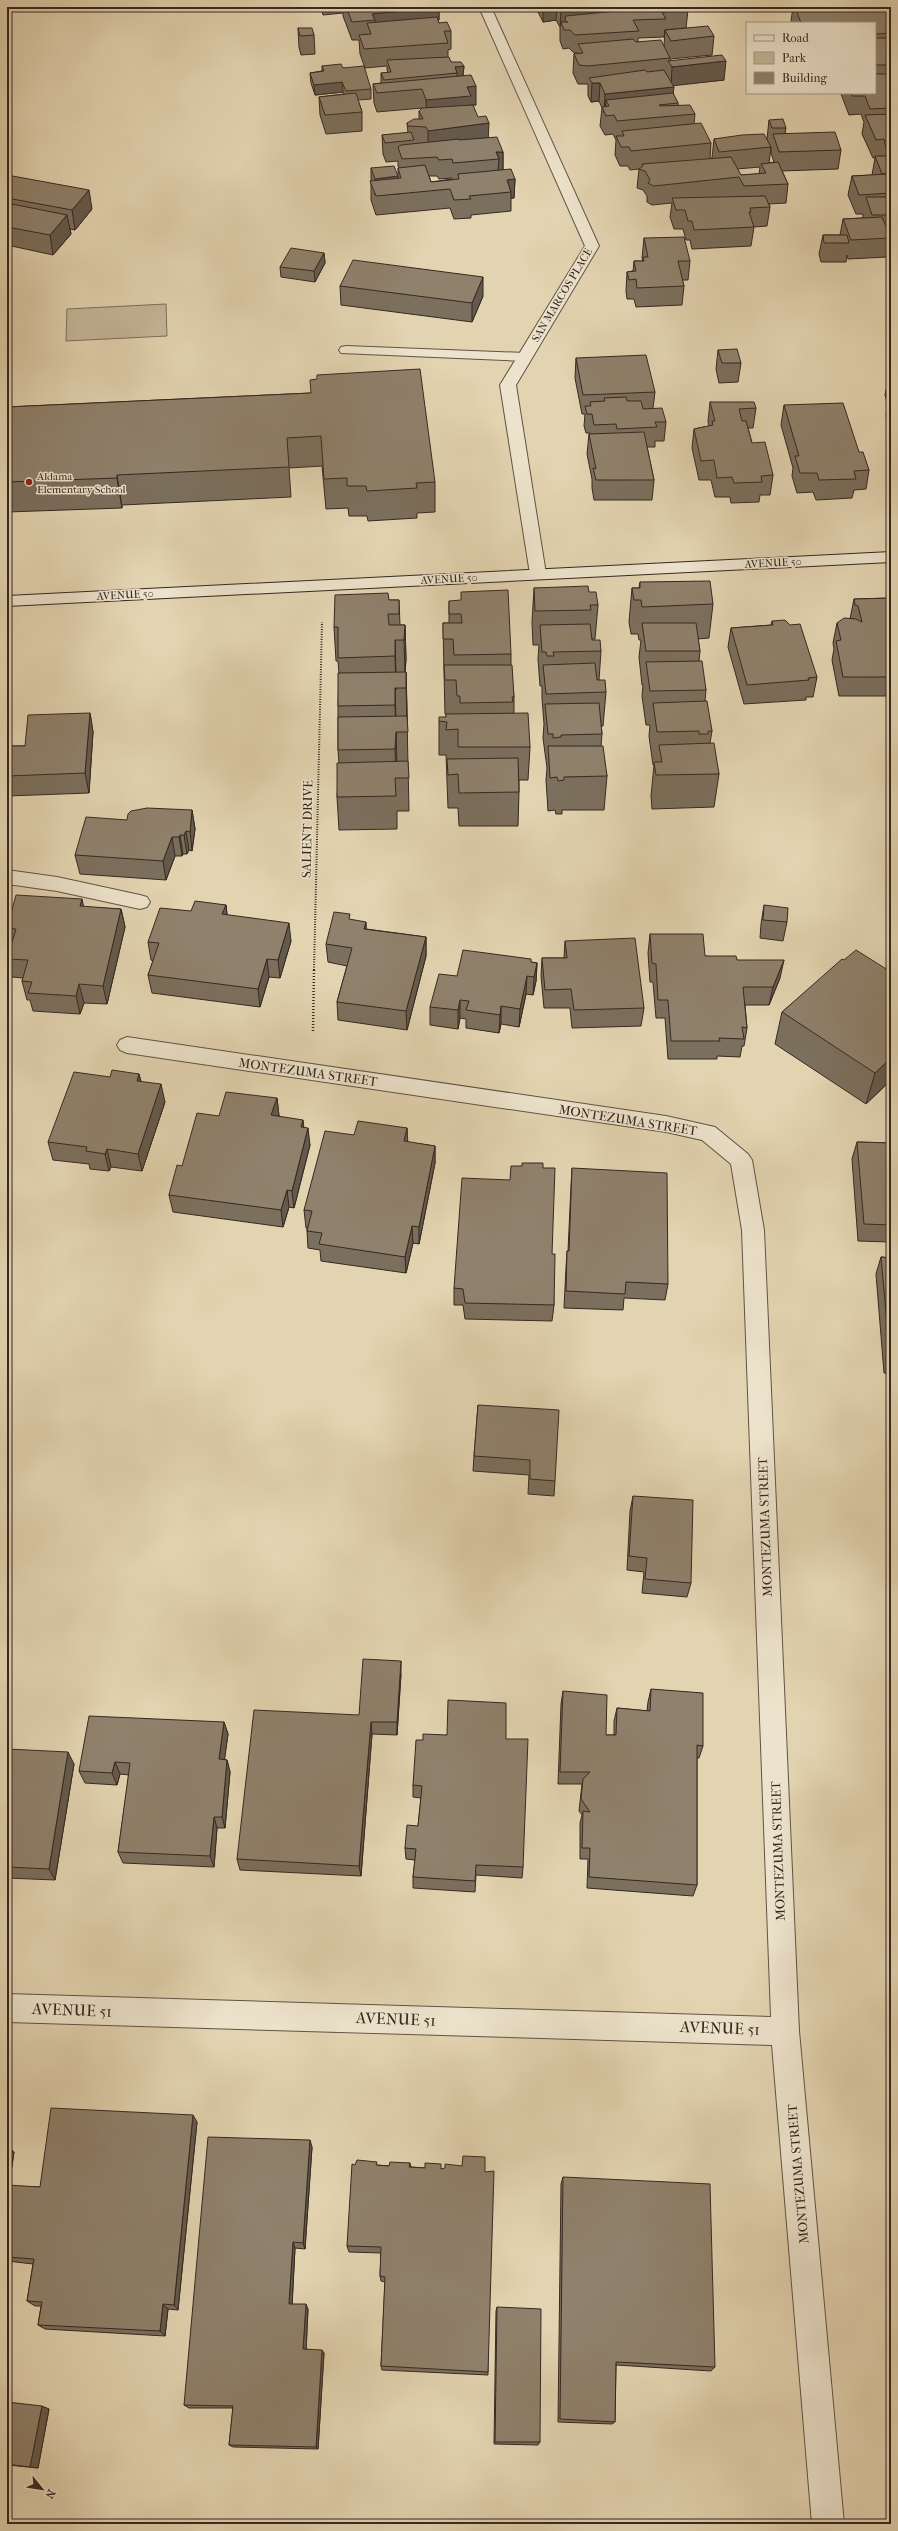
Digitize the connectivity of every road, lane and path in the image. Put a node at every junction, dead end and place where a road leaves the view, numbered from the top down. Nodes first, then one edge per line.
1 (485, 7) edge
2 (346, 350) dead end
3 (525, 357) junction
4 (891, 557) edge
5 (538, 574) junction
6 (322, 586) junction
7 (7, 601) edge
8 (7, 876) edge
9 (140, 902) dead end
10 (127, 1045) dead end
11 (313, 1073) junction
12 (7, 2008) edge
13 (785, 2031) junction
14 (828, 2524) edge

1 - 3 street, SAN MARCOS PLACE
2 - 3 street
3 - 5 street, SAN MARCOS PLACE
4 - 5 street, AVENUE 50
5 - 6 street, AVENUE 50
6 - 7 street, AVENUE 50
6 - 11 path, SALIENT DRIVE
8 - 9 street
10 - 11 street, MONTEZUMA STREET
11 - 13 street, MONTEZUMA STREET
12 - 13 street, AVENUE 51
13 - 14 street, MONTEZUMA STREET

